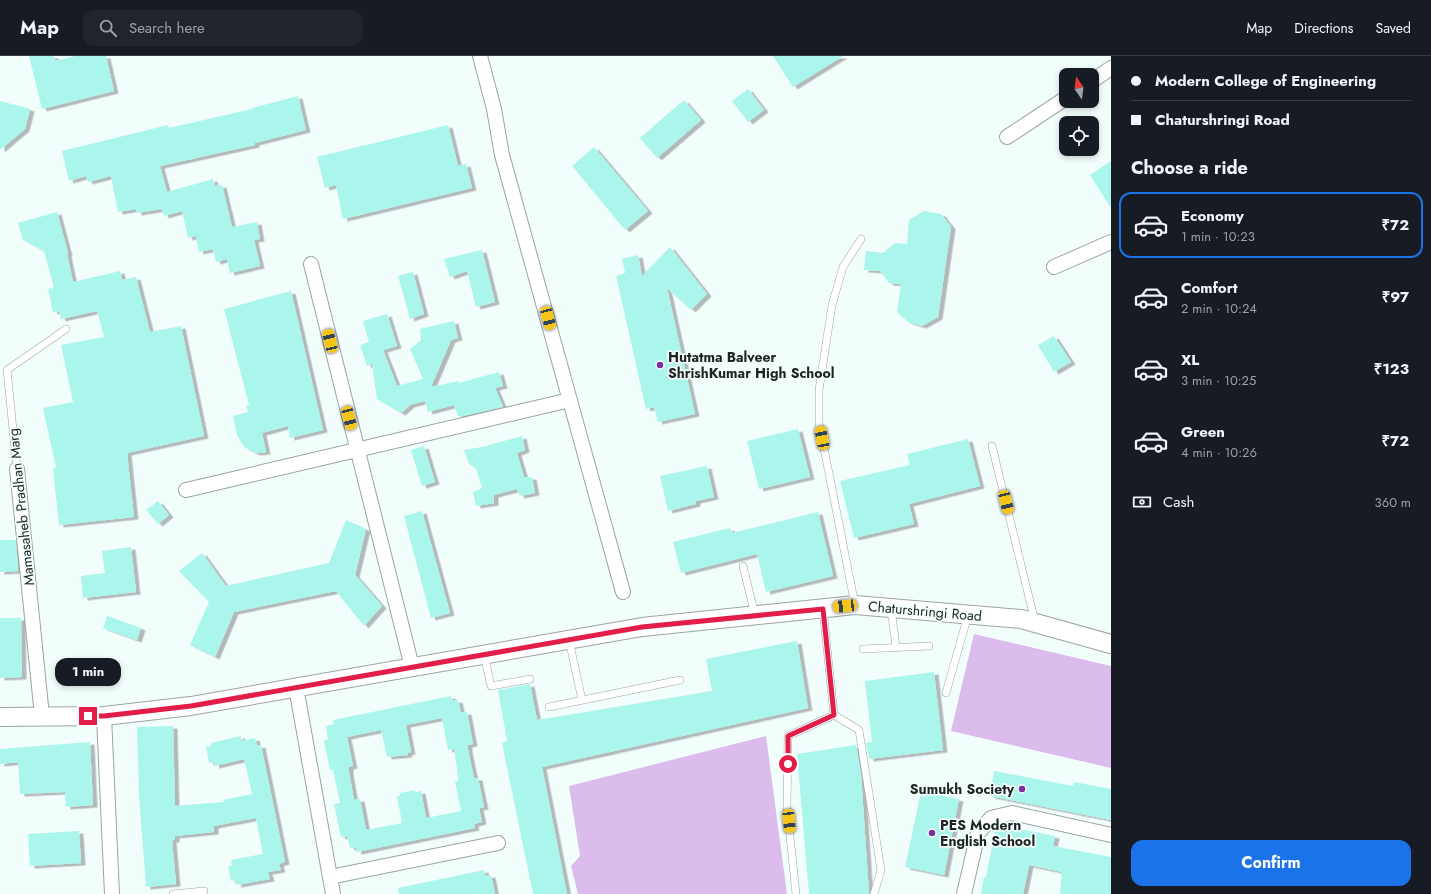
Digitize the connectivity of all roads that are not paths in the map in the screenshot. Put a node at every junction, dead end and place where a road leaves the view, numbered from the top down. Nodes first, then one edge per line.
1 (480, 56) edge
2 (1111, 68) edge
3 (1099, 76) edge
4 (1059, 103) edge
5 (1007, 137) dead end
6 (861, 239) dead end
7 (1111, 242) edge
8 (311, 264) dead end
9 (1054, 268) dead end
10 (66, 329) dead end
11 (570, 400) junction
12 (992, 446) dead end
13 (357, 449) junction
14 (17, 469) joint
15 (186, 490) dead end
16 (743, 566) dead end
17 (623, 592) dead end
18 (855, 605) junction
19 (891, 608) junction
20 (823, 609) junction
21 (968, 614) junction
22 (755, 616) junction
23 (1035, 622) junction
24 (569, 640) junction
25 (1111, 644) edge
26 (929, 646) dead end
27 (896, 647) junction
28 (863, 649) dead end
29 (484, 655) junction
30 (412, 667) junction
31 (530, 679) dead end
32 (680, 680) dead end
33 (296, 687) junction
34 (946, 693) dead end
35 (582, 700) junction
36 (548, 707) dead end
37 (834, 715) junction
38 (42, 716) junction
39 (104, 716) junction
40 (0, 717) edge
41 (1111, 835) edge
42 (498, 843) dead end
43 (330, 877) junction
44 (204, 891) dead end
45 (112, 894) edge
46 (173, 894) edge
47 (333, 894) edge
48 (796, 894) edge
49 (874, 894) edge
50 (964, 894) edge

1 - 11 street
2 - 3 street
4 - 5 street
6 - 18 lane
7 - 9 street
8 - 13 street
10 - 14 lane, Mamasaheb Pradhan Marg
11 - 13 street
11 - 17 street
12 - 23 lane
13 - 15 street
13 - 30 street
14 - 38 street, Mamasaheb Pradhan Marg
16 - 22 lane
18 - 19 street, Chaturshringi Road
18 - 20 street, Chaturshringi Road
19 - 21 street, Chaturshringi Road
19 - 27 lane
20 - 22 street, Chaturshringi Road
20 - 37 lane
21 - 23 street, Chaturshringi Road
21 - 34 lane
22 - 24 street, Chaturshringi Road
23 - 25 street, Chaturshringi Road
24 - 29 street, Chaturshringi Road
24 - 35 lane
26 - 27 lane
27 - 28 lane
29 - 30 street, Chaturshringi Road
29 - 31 lane
30 - 33 street, Chaturshringi Road
32 - 35 lane
33 - 39 street, Chaturshringi Road
33 - 43 street
35 - 36 lane
37 - 48 lane
37 - 49 lane
38 - 39 street, Chaturshringi Road
38 - 40 street, Chaturshringi Road
39 - 45 street
41 - 50 street
42 - 43 street
43 - 47 street
44 - 46 lane

